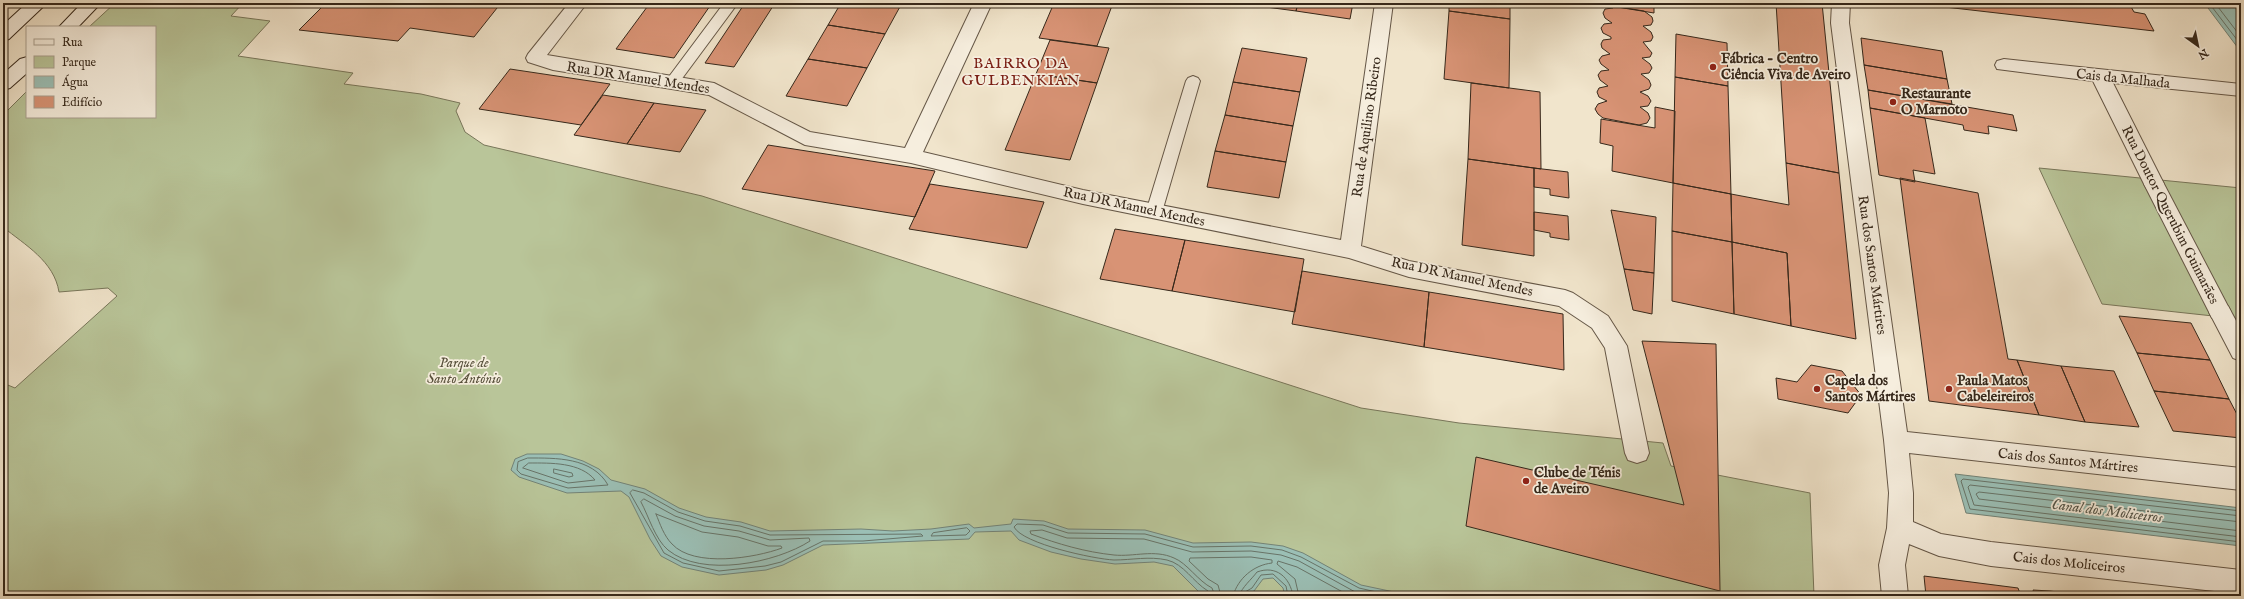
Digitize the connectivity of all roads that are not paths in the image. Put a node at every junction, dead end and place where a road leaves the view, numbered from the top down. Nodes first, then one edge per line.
1 (38, 3) edge
2 (92, 3) edge
3 (578, 3) edge
4 (731, 3) edge
5 (983, 3) edge
6 (1384, 3) edge
7 (1841, 3) edge
8 (69, 26) edge
9 (3, 34) edge
10 (26, 64) edge
11 (2004, 65) dead end
12 (2101, 77) junction
13 (673, 81) junction
14 (1193, 81) dead end
15 (3, 84) edge
16 (2241, 90) edge
17 (911, 156) junction
18 (1154, 212) junction
19 (1350, 250) junction
20 (2241, 352) edge
21 (1896, 440) junction
22 (1637, 453) dead end
23 (2241, 479) edge
24 (1900, 528) junction
25 (2241, 582) edge
26 (1895, 596) edge

1 - 9 street
2 - 8 street
3 - 13 street, Rua DR Manuel Mendes
4 - 13 lane
5 - 17 street
6 - 19 street, Rua de Aquilino Ribeiro
7 - 21 street, Rua dos Santos Mártires
10 - 15 street
11 - 12 street, Cais da Malhada
12 - 16 street, Cais da Malhada
12 - 20 street, Rua Doutor Querubim Guimarães
13 - 17 street, Rua DR Manuel Mendes
14 - 18 lane
17 - 18 street, Rua DR Manuel Mendes
18 - 19 street, Rua DR Manuel Mendes
19 - 22 street, Rua DR Manuel Mendes
21 - 23 street, Cais dos Santos Mártires
21 - 24 street, Rua dos Santos Mártires
24 - 25 street, Cais dos Moliceiros
24 - 26 street, Rua dos Santos Mártires

